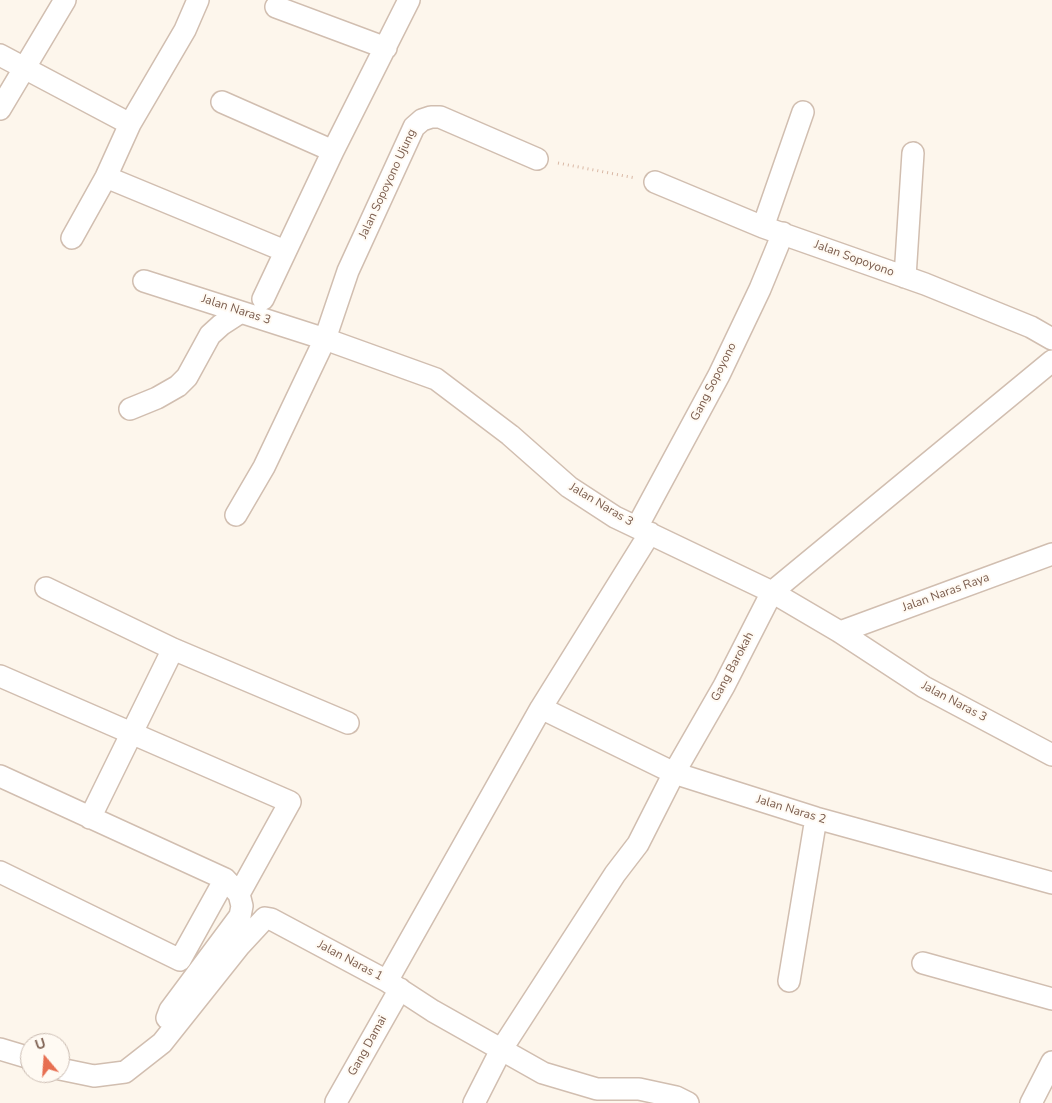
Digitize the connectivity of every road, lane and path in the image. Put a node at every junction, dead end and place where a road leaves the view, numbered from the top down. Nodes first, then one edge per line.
1 (65, 0) edge
2 (198, 0) edge
3 (409, 0) edge
4 (276, 7) dead end
5 (386, 48) junction
6 (0, 55) edge
7 (24, 68) junction
8 (222, 102) dead end
9 (0, 109) edge
10 (803, 112) dead end
11 (130, 124) junction
12 (333, 151) junction
13 (913, 153) dead end
14 (538, 159) joint
15 (106, 176) junction
16 (655, 182) joint
17 (763, 227) junction
18 (783, 233) junction
19 (72, 238) dead end
20 (285, 251) junction
21 (906, 277) junction
22 (144, 281) dead end
23 (264, 299) dead end
24 (241, 312) junction
25 (325, 339) junction
26 (1052, 339) edge
27 (1052, 362) edge
28 (130, 409) dead end
29 (236, 515) dead end
30 (643, 530) junction
31 (1052, 554) edge
32 (46, 588) dead end
33 (772, 592) junction
34 (840, 632) junction
35 (173, 649) junction
36 (0, 676) edge
37 (541, 708) junction
38 (348, 723) dead end
39 (132, 734) junction
40 (1052, 755) edge
41 (674, 773) junction
42 (0, 776) edge
43 (90, 818) junction
44 (816, 818) junction
45 (0, 872) edge
46 (225, 879) junction
47 (1052, 883) edge
48 (239, 894) junction
49 (923, 963) dead end
50 (789, 980) dead end
51 (393, 985) junction
52 (1052, 999) edge
53 (162, 1043) junction
54 (0, 1049) edge
55 (501, 1050) junction
56 (20, 1055) edge
57 (1052, 1062) edge
58 (70, 1071) edge
59 (336, 1102) edge
60 (474, 1103) edge
61 (688, 1103) edge
62 (1031, 1103) edge

1 - 7 street
2 - 11 street
3 - 5 street
4 - 5 street
5 - 12 street
6 - 7 street
7 - 9 street
7 - 11 street
8 - 12 street
10 - 17 street
11 - 15 street
12 - 20 street
13 - 21 street
14 - 16 path
14 - 25 street, Jalan Sopoyono Ujung
15 - 19 street
15 - 20 street
16 - 17 street, Jalan Sopoyono
17 - 18 street, Jalan Sopoyono
18 - 21 street, Jalan Sopoyono
18 - 30 street, Gang Sopoyono
20 - 23 street
21 - 26 street, Jalan Sopoyono
22 - 24 street, Jalan Naras 3
24 - 25 street, Jalan Naras 3
24 - 28 street
25 - 29 street, Jalan Sopoyono Ujung
25 - 30 street, Jalan Naras 3
27 - 33 street, Gang Barokah
30 - 33 street, Jalan Naras 3
30 - 37 street, Gang Sopoyono
31 - 34 street, Jalan Naras Raya
32 - 35 street
33 - 34 street, Jalan Naras 3
33 - 41 street, Gang Barokah
34 - 40 street, Jalan Naras 3
35 - 38 street
35 - 39 street
36 - 39 street
37 - 41 street, Jalan Naras 2
37 - 51 street, Gang Damai
39 - 43 street
39 - 48 street
41 - 44 street, Jalan Naras 2
41 - 55 street, Gang Barokah
42 - 43 street
43 - 46 street
44 - 47 street, Jalan Naras 2
44 - 50 street
45 - 46 street
46 - 48 street
48 - 53 street
49 - 52 street
51 - 53 street, Jalan Naras 1
51 - 55 street, Jalan Naras 1
51 - 59 street, Gang Damai
53 - 58 street, Jalan Naras 1
54 - 56 street
55 - 60 street, Gang Barokah
55 - 61 street, Jalan Naras 1
57 - 62 street

